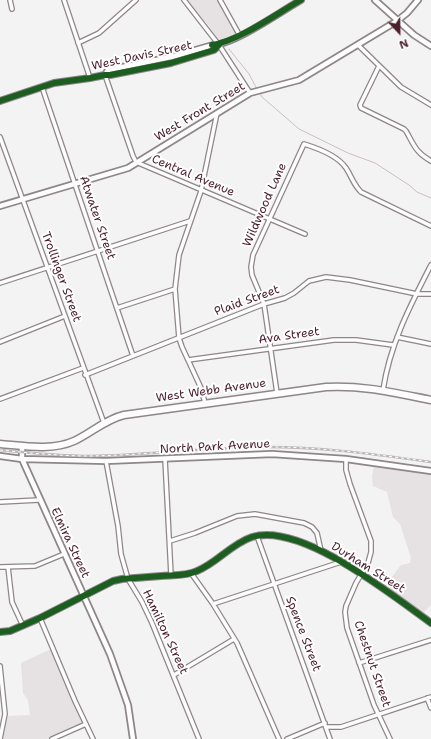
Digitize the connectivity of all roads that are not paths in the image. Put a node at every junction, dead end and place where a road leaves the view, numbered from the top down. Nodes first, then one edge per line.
1 (10, 0) edge
2 (64, 0) edge
3 (136, 0) edge
4 (184, 0) edge
5 (220, 0) edge
6 (300, 0) edge
7 (375, 0) edge
8 (418, 0) edge
9 (12, 9) dead end
10 (397, 21) junction
11 (240, 36) junction
12 (78, 43) junction
13 (219, 45) junction
14 (358, 45) junction
15 (431, 46) edge
16 (379, 66) junction
17 (105, 75) junction
18 (90, 78) junction
19 (42, 86) junction
20 (252, 92) junction
21 (0, 101) edge
22 (431, 105) edge
23 (217, 112) junction
24 (0, 137) edge
25 (431, 161) edge
26 (136, 162) junction
27 (74, 184) junction
28 (201, 191) junction
29 (22, 199) junction
30 (0, 206) edge
31 (269, 220) junction
32 (190, 221) junction
33 (431, 226) edge
34 (305, 234) dead end
35 (98, 252) junction
36 (431, 265) edge
37 (48, 269) junction
38 (0, 283) edge
39 (175, 289) junction
40 (417, 294) junction
41 (431, 295) edge
42 (264, 304) junction
43 (117, 308) junction
44 (65, 316) junction
45 (397, 337) junction
46 (180, 338) junction
47 (0, 342) edge
48 (431, 344) edge
49 (393, 345) junction
50 (271, 349) junction
51 (133, 356) junction
52 (188, 360) junction
53 (83, 368) junction
54 (85, 375) junction
55 (382, 390) junction
56 (277, 393) junction
57 (0, 399) edge
58 (431, 400) edge
59 (205, 403) junction
60 (104, 423) junction
61 (0, 444) edge
62 (22, 446) junction
63 (0, 456) edge
64 (22, 459) junction
65 (346, 459) junction
66 (166, 460) junction
67 (106, 461) junction
68 (431, 471) edge
69 (39, 500) junction
70 (0, 502) edge
71 (257, 536) junction
72 (170, 541) junction
73 (321, 551) junction
74 (64, 554) junction
75 (341, 562) junction
76 (0, 567) edge
77 (8, 567) junction
78 (191, 573) junction
79 (362, 574) junction
80 (171, 575) junction
81 (128, 579) junction
82 (273, 584) junction
83 (84, 596) junction
84 (213, 604) junction
85 (40, 618) junction
86 (431, 623) edge
87 (23, 626) junction
88 (0, 632) edge
89 (234, 639) junction
90 (431, 640) edge
91 (359, 663) junction
92 (0, 666) edge
93 (174, 675) junction
94 (429, 698) edge
95 (431, 708) edge
96 (378, 715) junction
97 (325, 723) junction
98 (86, 724) junction
99 (327, 727) junction
100 (0, 739) edge
101 (52, 739) edge
102 (93, 739) edge
103 (133, 739) edge
104 (199, 739) edge
105 (279, 739) edge
106 (287, 739) edge
107 (330, 739) edge
108 (390, 739) edge

1 - 9 street
2 - 12 street
3 - 12 street
4 - 13 street
5 - 11 street
6 - 11 street, West Davis Street
7 - 10 street
8 - 10 street, West Front Street
10 - 14 street, West Front Street
10 - 15 street
11 - 13 street, West Davis Street
12 - 18 street
13 - 17 street, West Davis Street
13 - 20 street
14 - 16 street
14 - 20 street, West Front Street
16 - 22 street
16 - 25 street
17 - 18 street, West Davis Street
17 - 26 street, Central Avenue
18 - 19 street, West Davis Street
19 - 21 street, West Davis Street
19 - 27 street, Atwater Street
20 - 23 street, West Front Street
23 - 26 street, West Front Street
23 - 28 street
24 - 29 street, Trollinger Street
26 - 27 street, West Front Street
26 - 28 street, Central Avenue
27 - 29 street, West Front Street
27 - 35 street, Atwater Street
28 - 31 street, Central Avenue
28 - 32 street
29 - 30 street, West Front Street
29 - 37 street, Trollinger Street
31 - 33 street, Wildwood Lane
31 - 34 street, Central Avenue
31 - 42 street, Wildwood Lane
32 - 35 street
32 - 39 street
35 - 37 street
35 - 43 street, Atwater Street
36 - 40 street
37 - 38 street
37 - 44 street, Trollinger Street
39 - 43 street
39 - 46 street
40 - 41 street, Plaid Street
40 - 42 street, Plaid Street
40 - 45 street
42 - 46 street, Plaid Street
42 - 50 street, Wildwood Lane
43 - 51 street, Atwater Street
44 - 47 street
44 - 53 street, Trollinger Street
45 - 48 street
45 - 49 street
46 - 51 street, Plaid Street
46 - 52 street
49 - 50 street, Ava Street
49 - 55 street
50 - 52 street, Ava Street
50 - 56 street, Wildwood Lane
51 - 54 street, Plaid Street
52 - 59 street
53 - 54 street, Trollinger Street
53 - 57 street
54 - 60 street, Trollinger Street
55 - 56 highway, West Webb Avenue
55 - 58 highway, West Webb Avenue
56 - 59 highway, West Webb Avenue
59 - 60 highway, West Webb Avenue
60 - 62 highway, West Webb Avenue
61 - 62 highway, West Webb Avenue
62 - 64 street, Elmira Street
63 - 64 street, North Park Avenue
64 - 67 street, North Park Avenue
64 - 69 street, Elmira Street
65 - 66 street, North Park Avenue
65 - 68 street, North Park Avenue
65 - 79 street, Chestnut Street
66 - 67 street, North Park Avenue
66 - 72 street
67 - 81 street, Hamilton Street
69 - 70 street
69 - 74 street, Elmira Street
71 - 73 street, Durham Street
71 - 78 street, Durham Street
71 - 82 street, Spence Street
72 - 73 street
72 - 80 street
73 - 75 street, Durham Street
74 - 77 street
74 - 83 street, Elmira Street
75 - 79 street, Durham Street
75 - 82 street
76 - 77 street
77 - 87 street
78 - 80 street, Durham Street
78 - 84 street
79 - 86 street, Durham Street
79 - 91 street, Chestnut Street
80 - 81 street, Durham Street
81 - 83 street, Durham Street
81 - 93 street, Hamilton Street
82 - 84 street
82 - 97 street, Spence Street
83 - 85 street, Durham Street
83 - 103 street, Elmira Street
84 - 89 street
85 - 87 street, Durham Street
85 - 98 street
87 - 88 street, Durham Street
89 - 93 street
89 - 105 street
90 - 91 street
91 - 96 street, Chestnut Street
92 - 100 street
93 - 104 street, Hamilton Street
94 - 95 street
94 - 96 street
96 - 99 street
96 - 108 street, Chestnut Street
97 - 99 street, Spence Street
97 - 106 street
98 - 101 street
98 - 102 street
99 - 107 street, Spence Street

